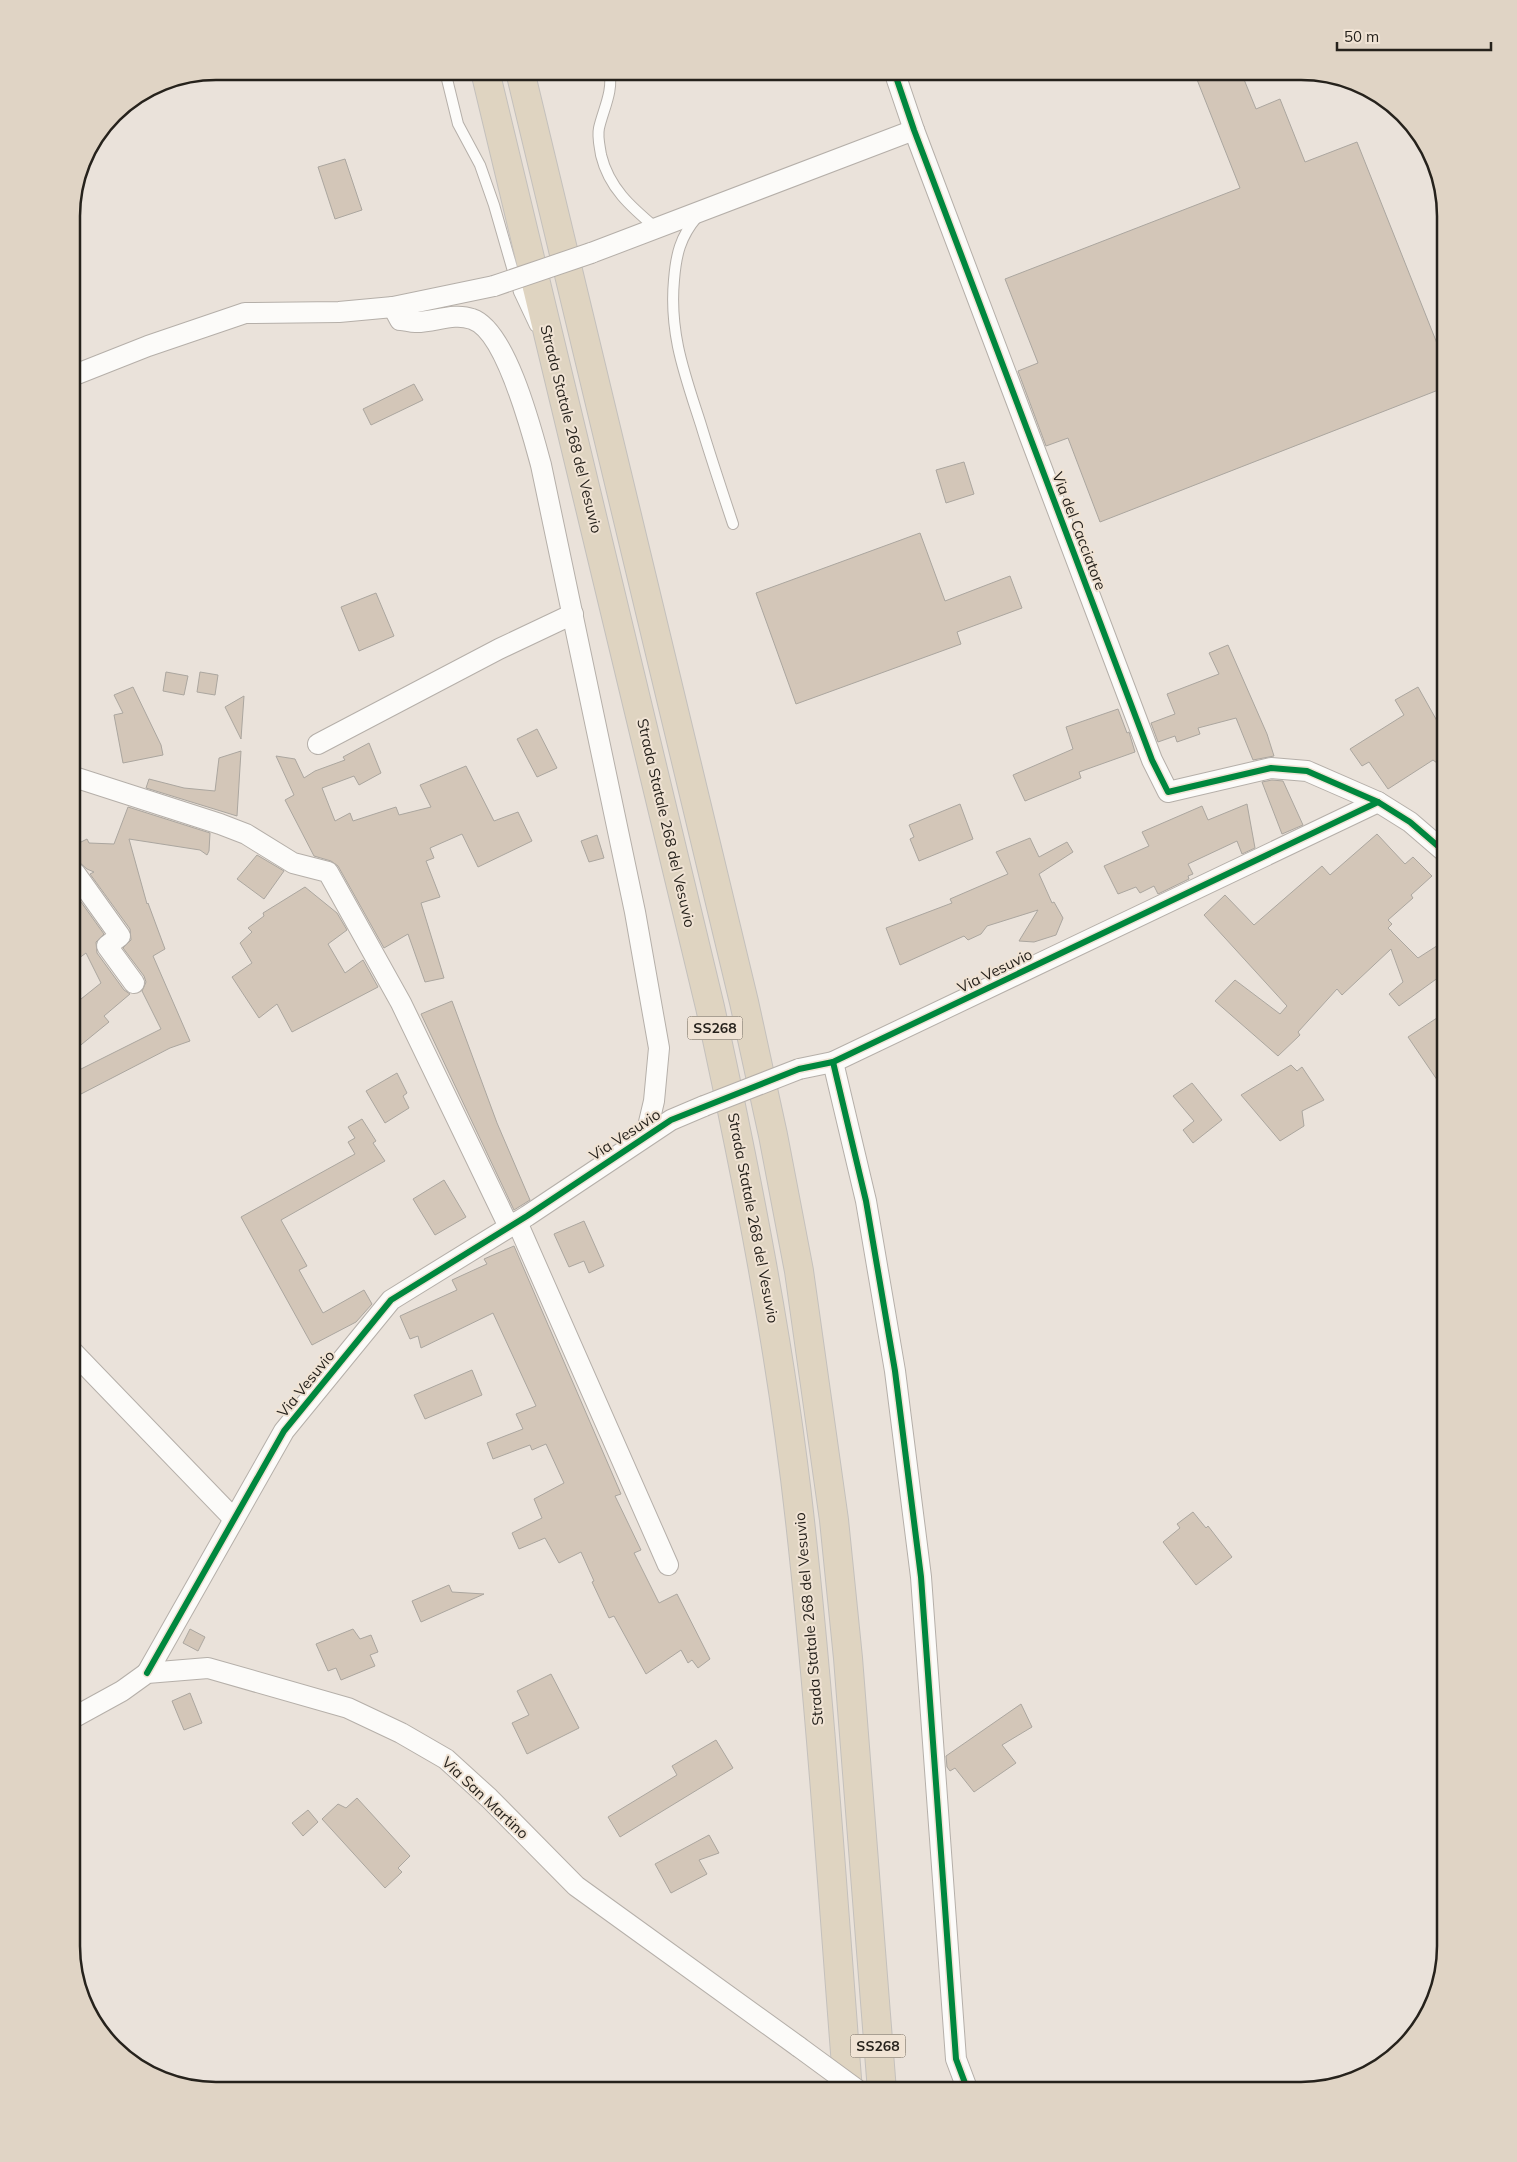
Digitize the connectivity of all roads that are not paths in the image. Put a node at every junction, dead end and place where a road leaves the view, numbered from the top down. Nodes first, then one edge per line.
1 (447, 80) edge
2 (487, 80) edge
3 (522, 80) edge
4 (608, 80) edge
5 (897, 80) edge
6 (914, 130) junction
7 (703, 211) junction
8 (656, 228) junction
9 (393, 307) junction
10 (80, 373) edge
11 (559, 378) junction
12 (732, 524) dead end
13 (573, 614) junction
14 (318, 744) dead end
15 (80, 779) edge
16 (1378, 802) junction
17 (1437, 844) edge
18 (80, 880) edge
19 (134, 983) dead end
20 (833, 1062) junction
21 (646, 1135) junction
22 (513, 1224) junction
23 (80, 1359) edge
24 (234, 1519) junction
25 (668, 1565) dead end
26 (147, 1673) junction
27 (80, 1714) edge
28 (847, 2082) edge
29 (847, 2082) edge
30 (881, 2082) edge
31 (965, 2082) edge

1 - 11 lane
2 - 11 highway, Strada Statale 268 del Vesuvio / SS268
3 - 30 highway, SS268
4 - 8 lane
5 - 6 street, Via del Cacciatore
6 - 7 street
6 - 16 street, Via del Cacciatore
7 - 8 street
7 - 12 lane
8 - 9 street, bridge
9 - 10 street
9 - 13 street
11 - 28 highway, Strada Statale 268 del Vesuvio / SS268
13 - 14 street
13 - 21 street
15 - 22 street
16 - 17 street
16 - 20 street, Via Vesuvio
18 - 19 street
20 - 21 street, Via Vesuvio, bridge
20 - 31 street
21 - 22 street, Via Vesuvio
22 - 24 street, Via Vesuvio
22 - 25 street
23 - 24 street
24 - 26 street, Via Vesuvio
26 - 27 street
26 - 29 street, Via San Martino, bridge

